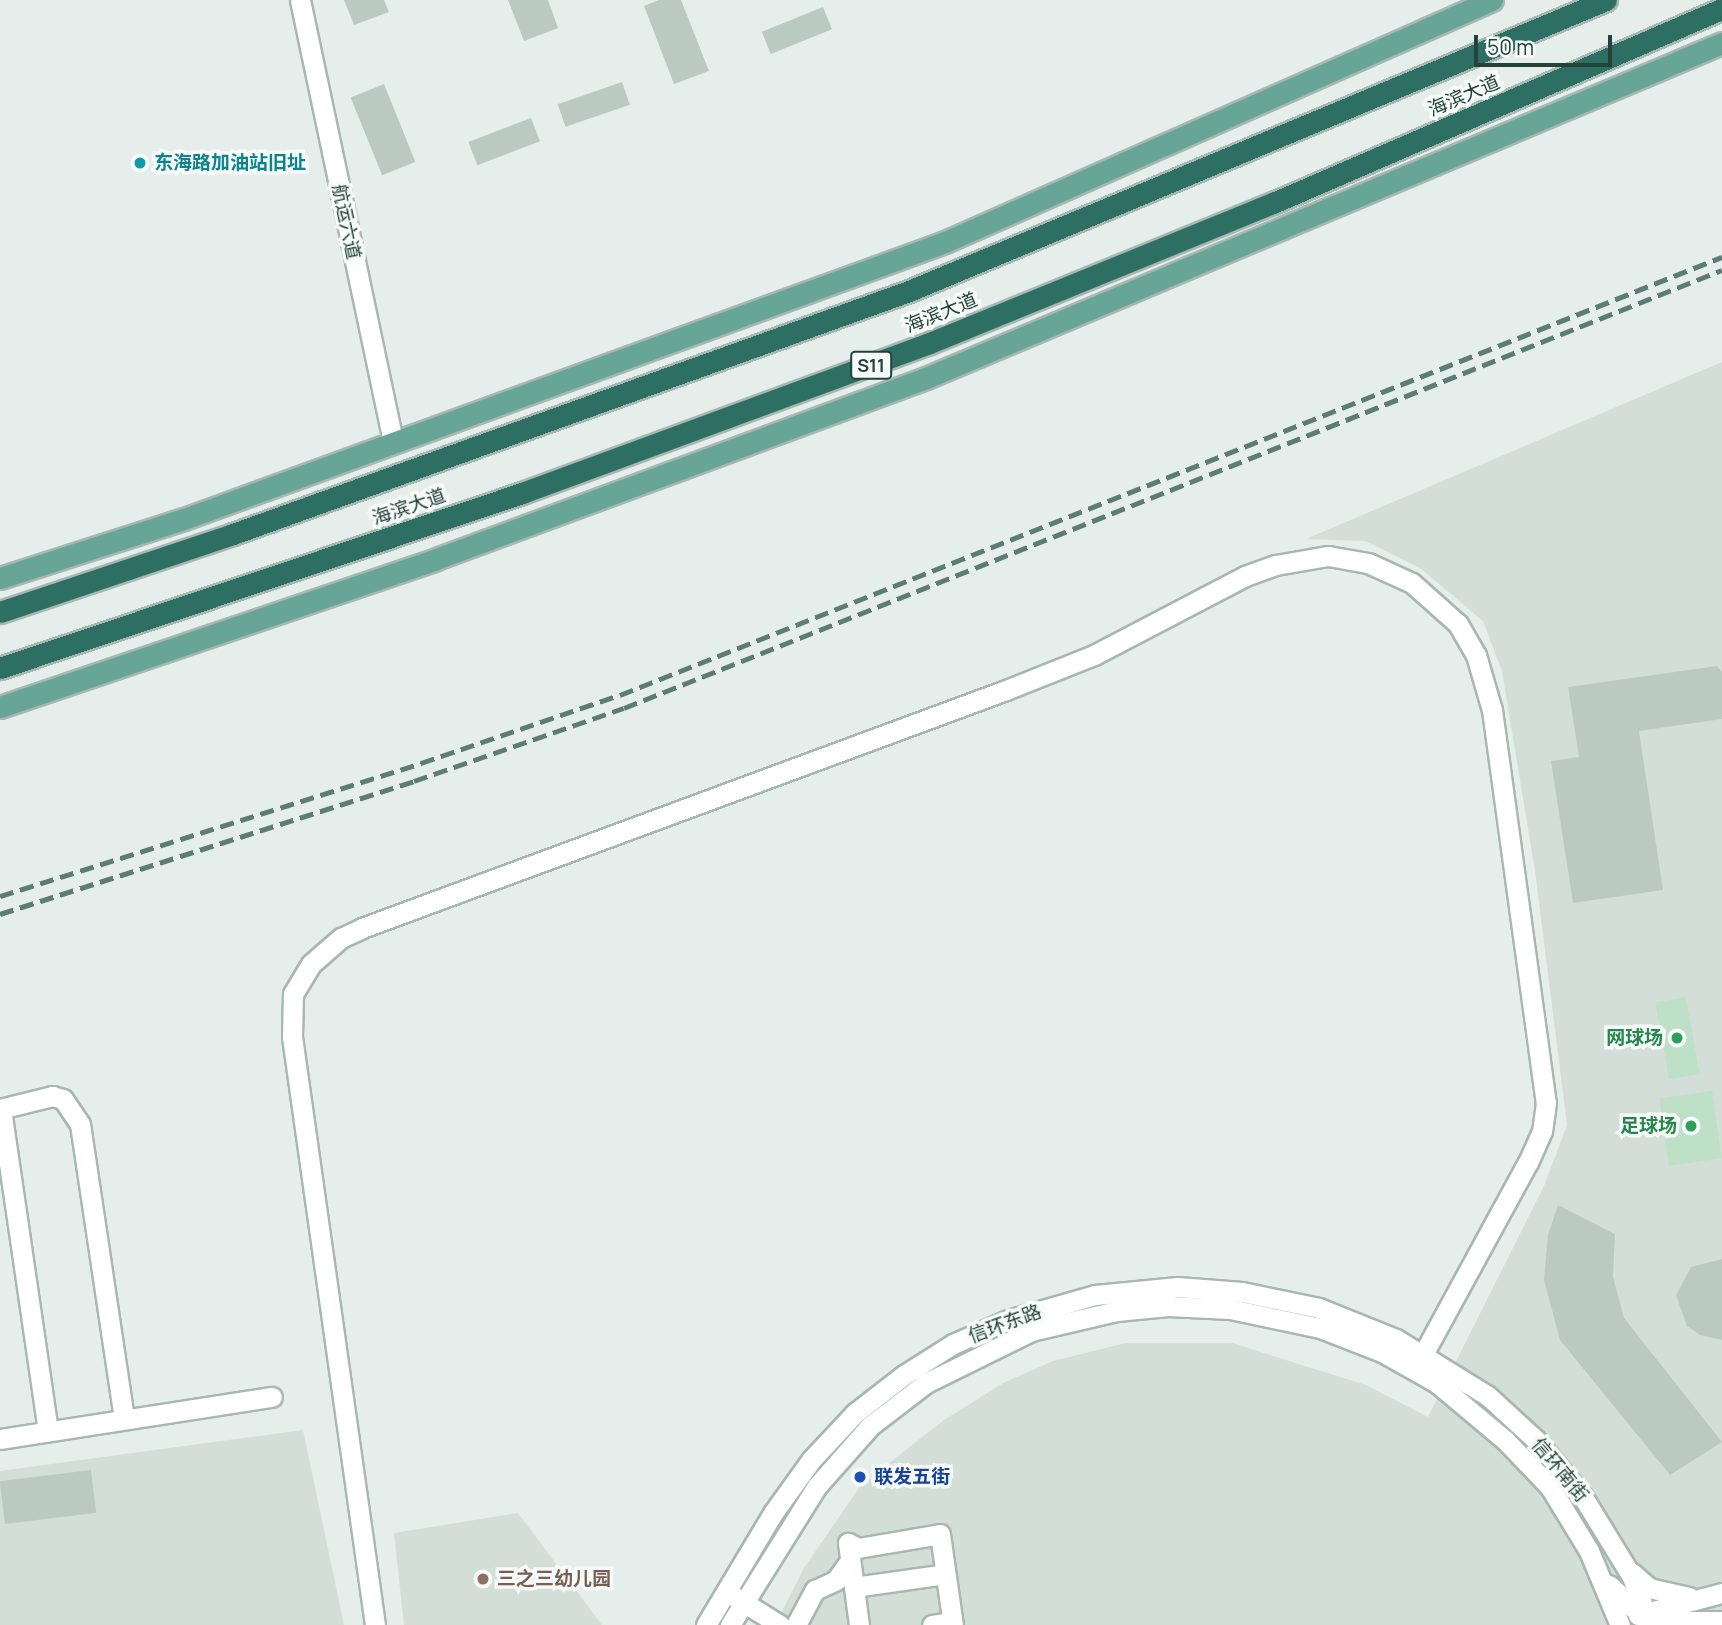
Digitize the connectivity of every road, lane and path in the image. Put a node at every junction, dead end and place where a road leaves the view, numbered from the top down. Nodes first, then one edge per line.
1 (300, 0) edge
2 (1492, 0) edge
3 (1606, 0) edge
4 (1722, 9) edge
5 (1722, 43) edge
6 (393, 443) junction
7 (0, 578) edge
8 (0, 612) edge
9 (0, 668) edge
10 (0, 707) edge
11 (1, 1109) edge
12 (1419, 1361) junction
13 (272, 1397) dead end
14 (124, 1419) junction
15 (48, 1432) junction
16 (0, 1439) edge
17 (1623, 1560) junction
18 (849, 1562) junction
19 (1597, 1569) junction
20 (945, 1574) junction
21 (854, 1587) junction
22 (728, 1593) junction
23 (1715, 1595) edge
24 (746, 1603) junction
25 (1646, 1617) edge
26 (1717, 1622) edge
27 (1620, 1623) edge
28 (952, 1624) edge
29 (375, 1625) edge
30 (706, 1625) edge
31 (730, 1625) edge
32 (780, 1625) edge
33 (796, 1625) edge
34 (859, 1625) edge
35 (932, 1625) edge

1 - 6 street, 航运六道
2 - 6 main road
3 - 8 highway, 海滨大道
4 - 9 highway, 海滨大道 / S11
5 - 10 main road
6 - 7 main road
11 - 14 street
11 - 15 street
12 - 17 street, 信环南街
12 - 19 street, 信环南街
12 - 22 street, 信环东路
12 - 24 street, 信环东路
12 - 29 street
13 - 14 street
14 - 15 street
15 - 16 street
17 - 23 street
17 - 25 street, 信环南街
18 - 20 street
18 - 21 street
18 - 33 street
19 - 25 street
19 - 27 street, 信环南街
20 - 21 street
20 - 28 street
21 - 34 street
22 - 24 street
22 - 30 street, 信环东路
23 - 25 street
24 - 31 street, 信环东路
24 - 32 street
25 - 26 street
25 - 27 street
28 - 35 street

